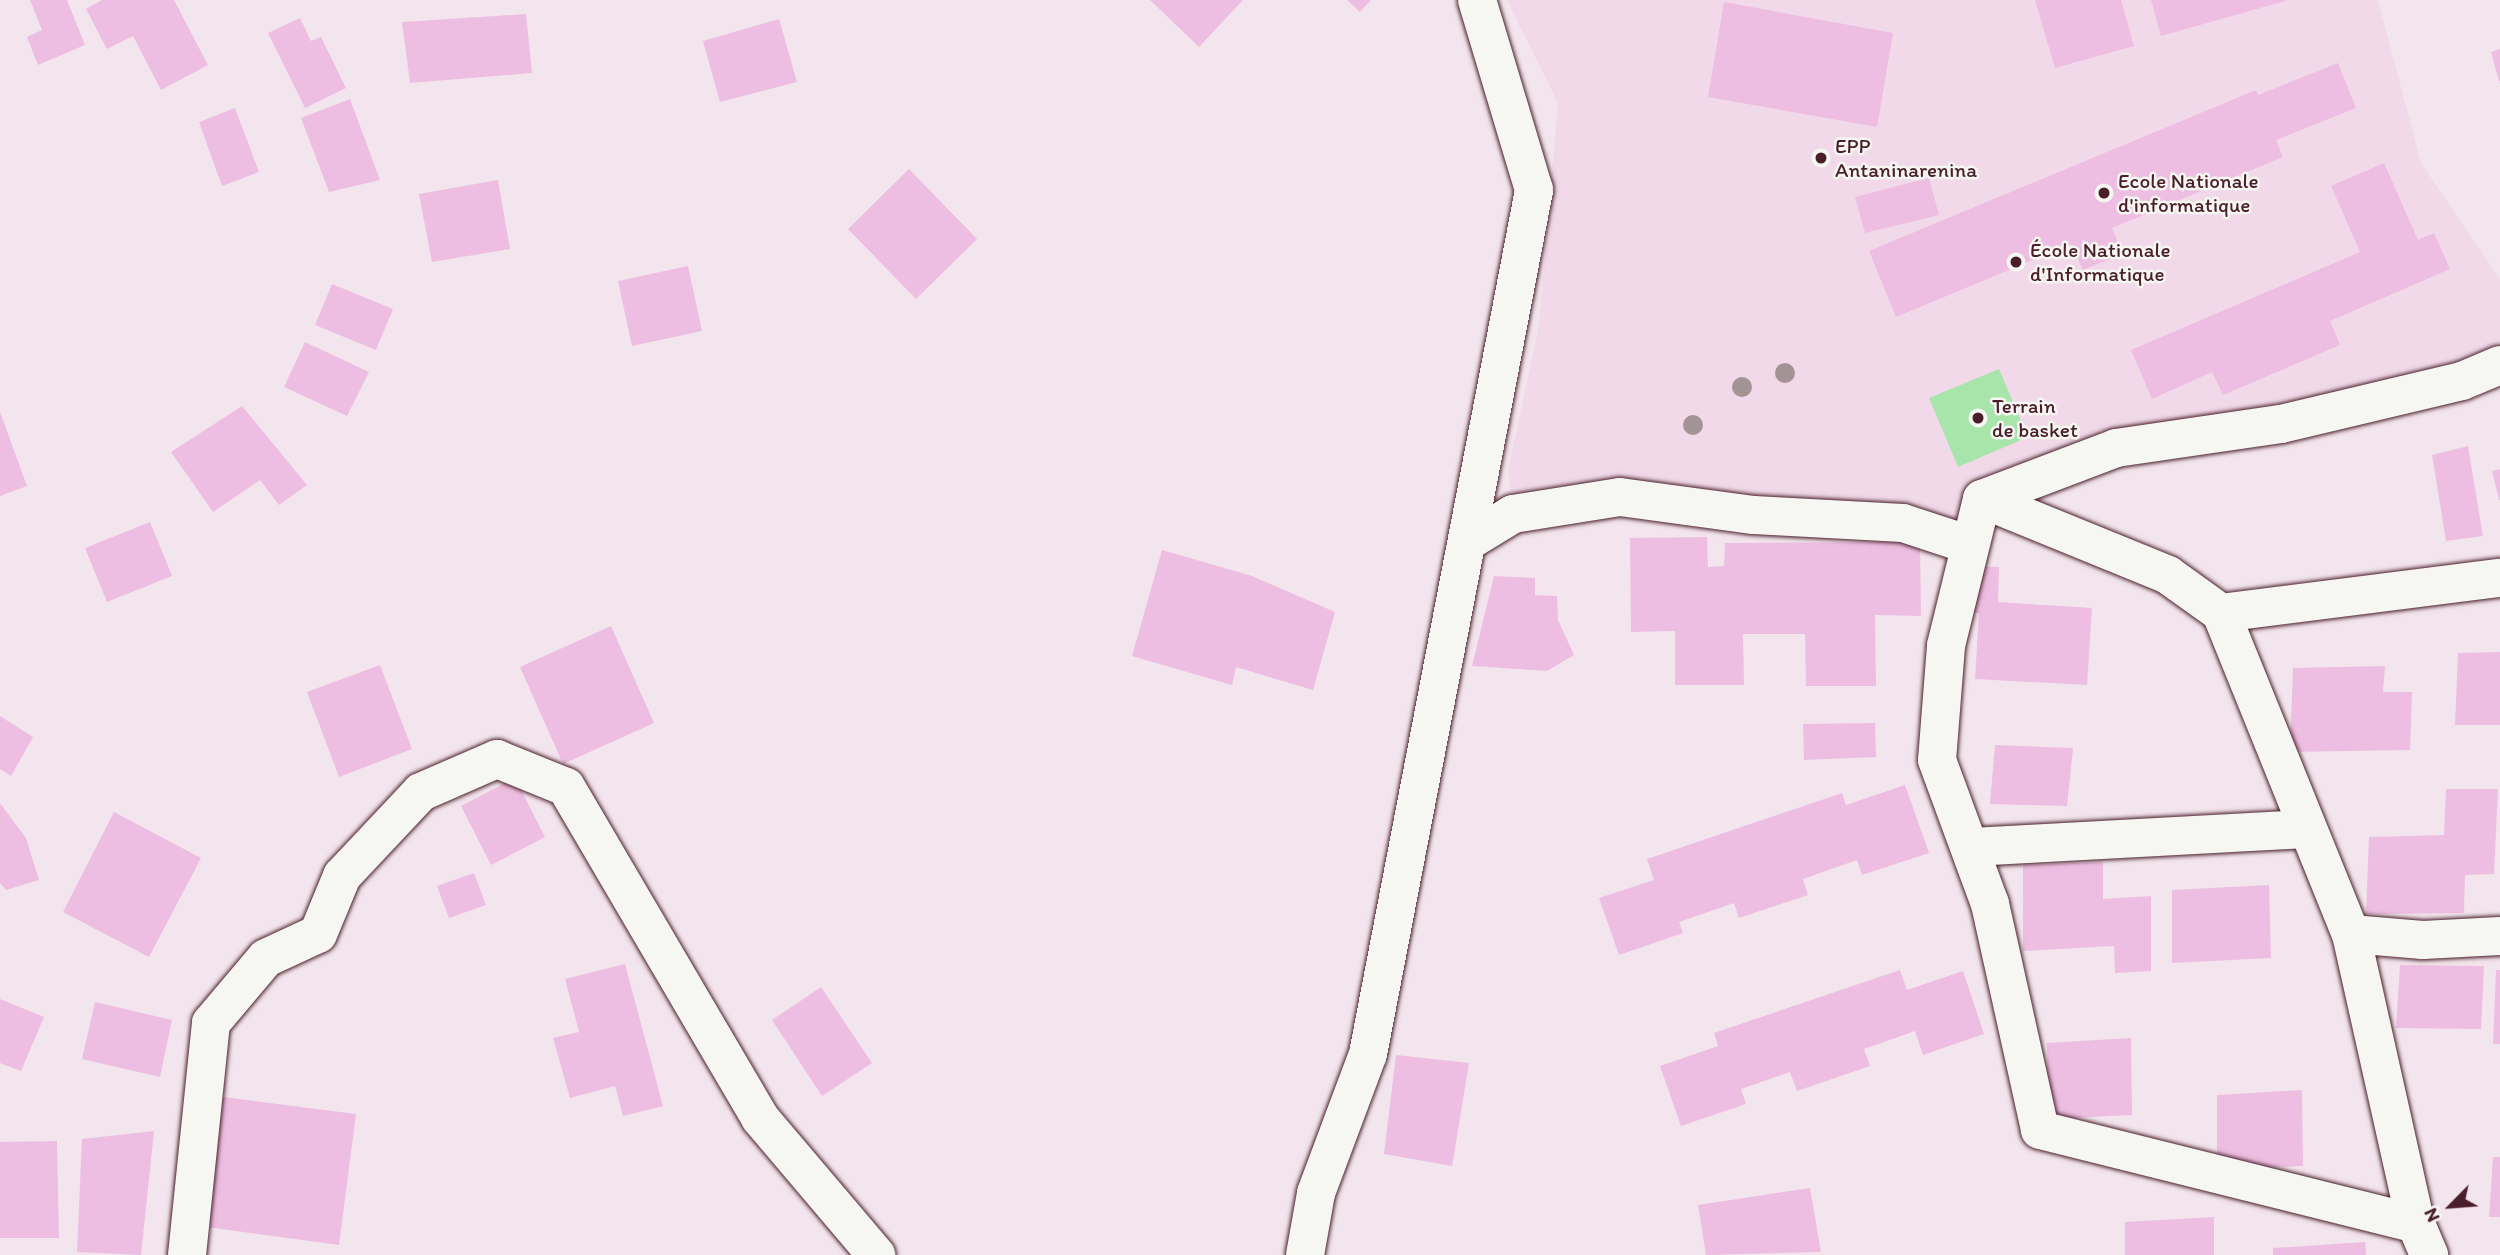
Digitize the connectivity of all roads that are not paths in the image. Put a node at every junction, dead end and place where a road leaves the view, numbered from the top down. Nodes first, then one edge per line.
1 (1477, 0) edge
2 (2500, 365) edge
3 (1982, 499) junction
4 (1472, 540) junction
5 (1967, 544) junction
6 (2500, 578) edge
7 (2221, 613) junction
8 (2306, 829) junction
9 (1972, 847) junction
10 (2351, 934) junction
11 (2500, 936) edge
12 (2423, 1239) edge
13 (187, 1255) edge
14 (876, 1255) edge
15 (1305, 1255) edge

1 - 4 street
2 - 3 street
3 - 5 street
3 - 7 street
4 - 5 street
4 - 15 street
5 - 9 street
6 - 7 street
7 - 8 street
8 - 9 street
8 - 10 street
9 - 12 street
10 - 11 street
10 - 12 street
13 - 14 street

